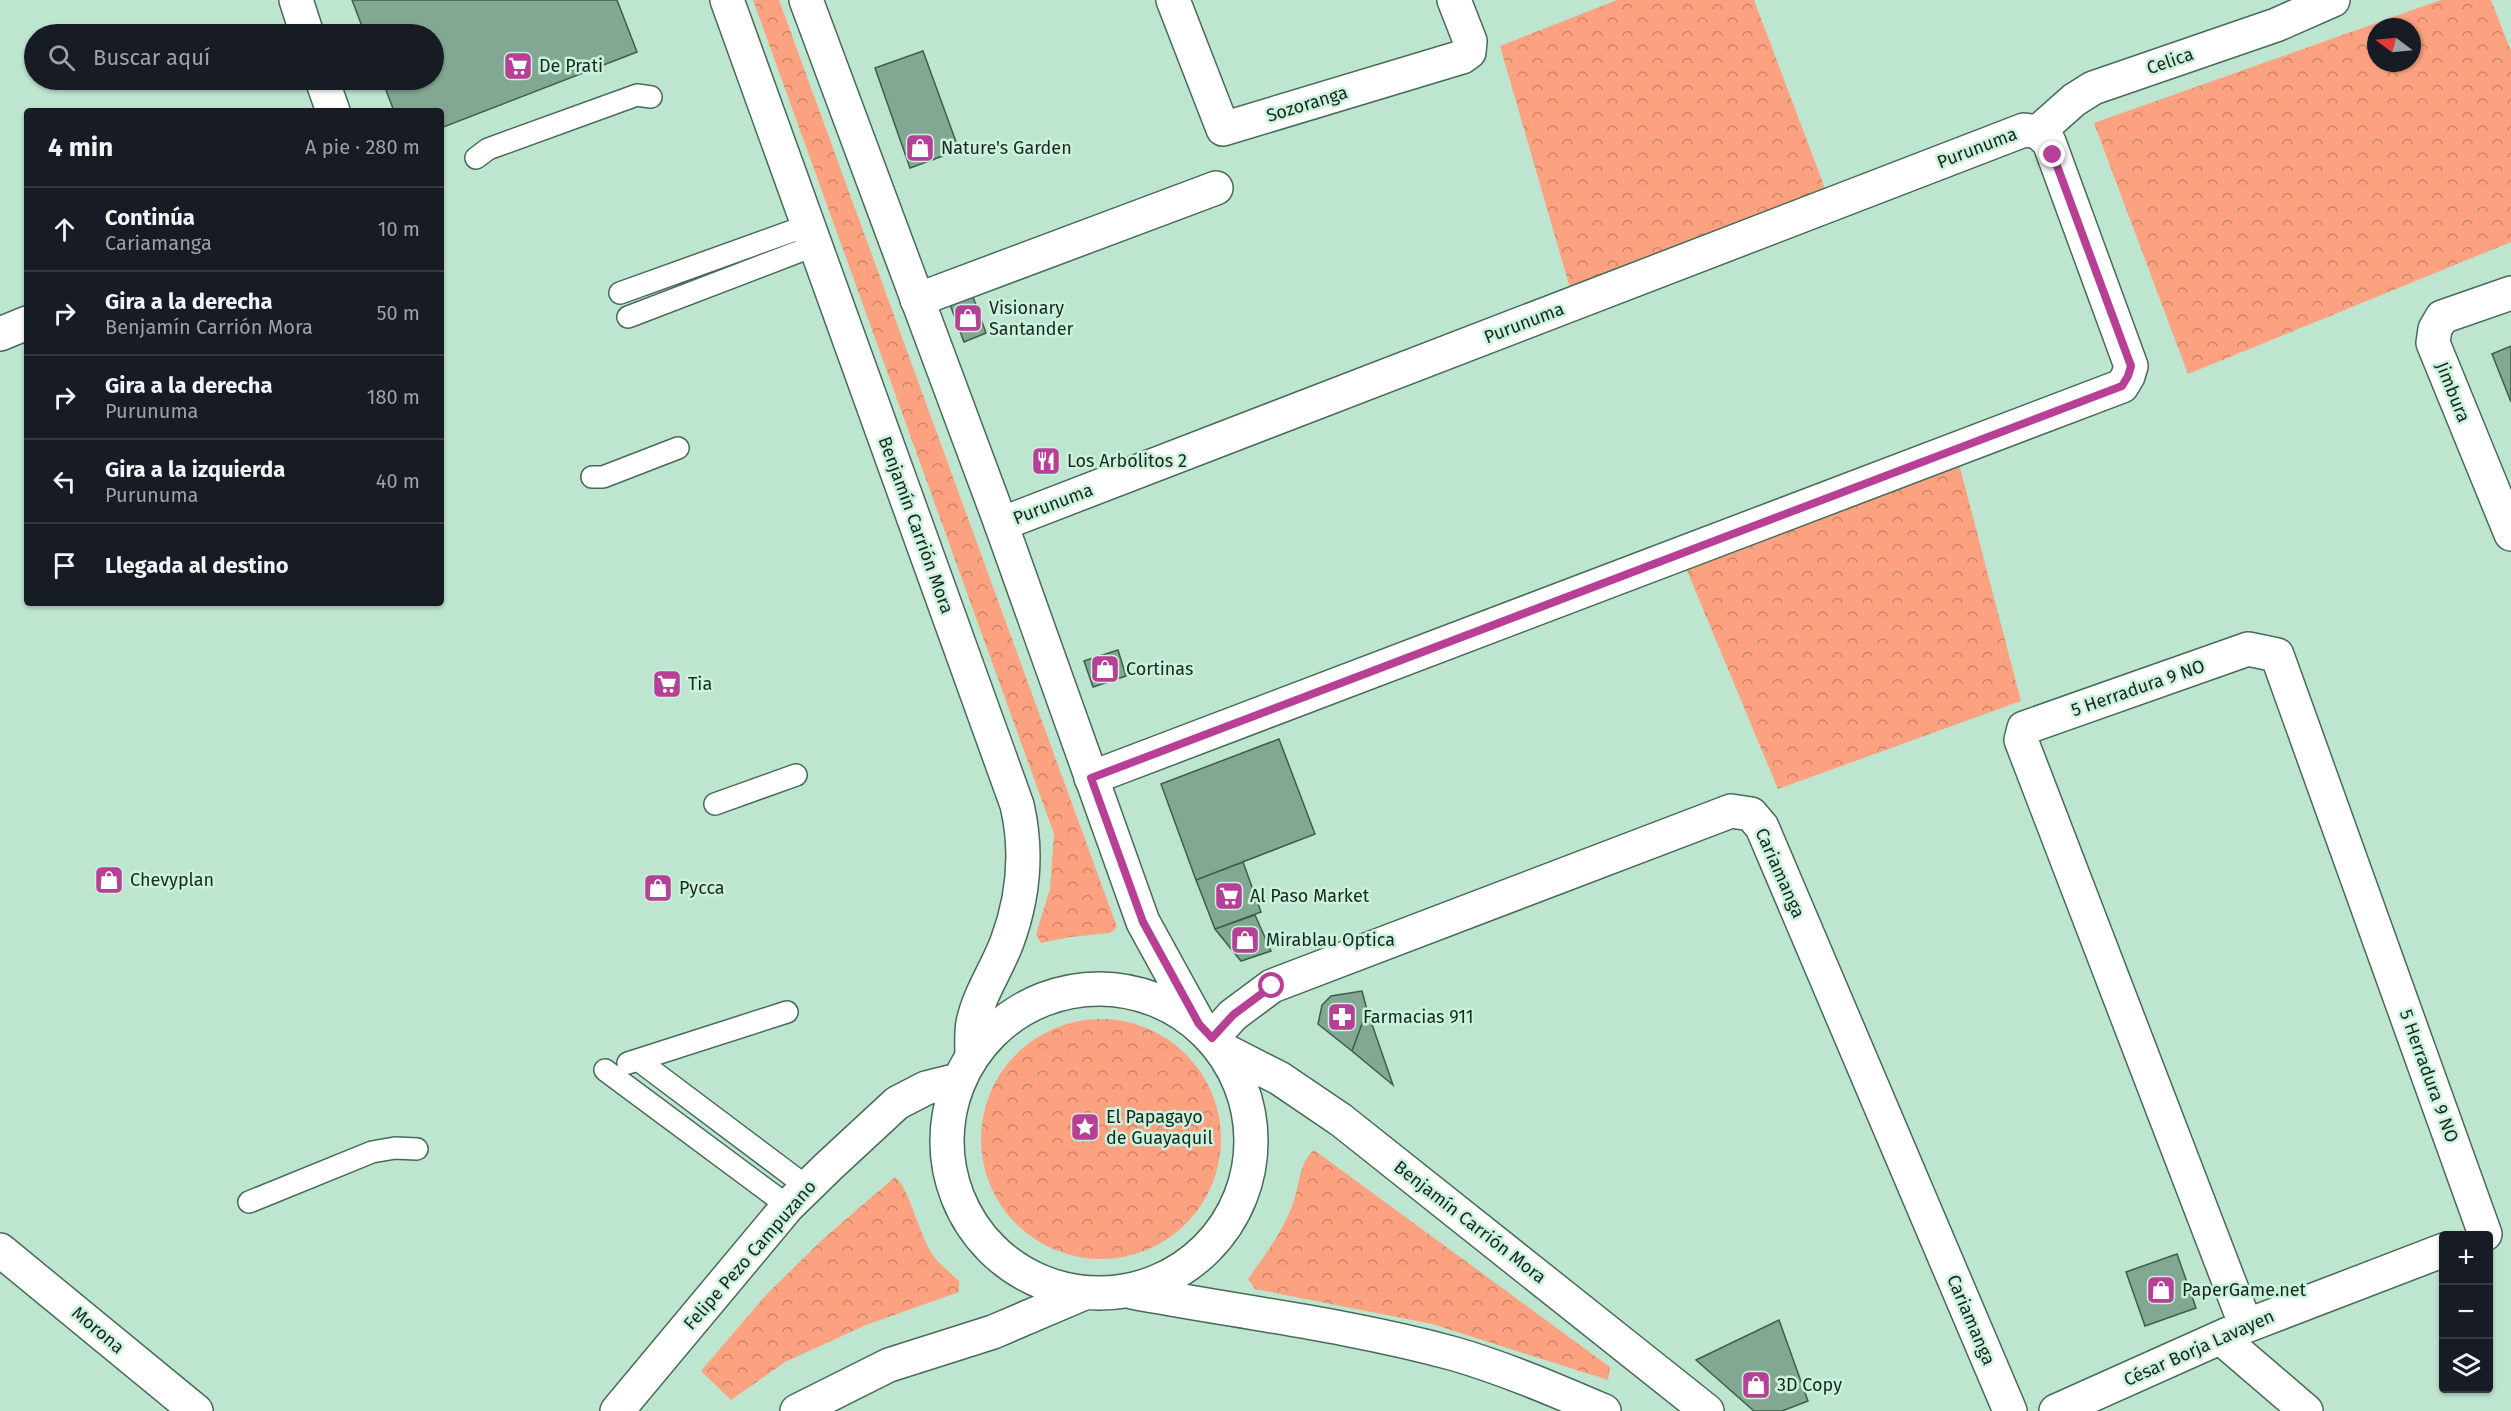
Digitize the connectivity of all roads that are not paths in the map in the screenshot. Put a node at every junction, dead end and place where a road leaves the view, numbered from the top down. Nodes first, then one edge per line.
1 (296, 0) edge
2 (727, 0) edge
3 (806, 0) edge
4 (1173, 0) edge
5 (1454, 0) edge
6 (2319, 3) edge
7 (304, 24) edge
8 (326, 90) edge
9 (651, 98) dead end
10 (332, 108) edge
11 (2038, 132) junction
12 (476, 158) dead end
13 (1216, 188) dead end
14 (812, 235) junction
15 (620, 293) dead end
16 (2511, 294) edge
17 (917, 300) junction
18 (628, 317) dead end
19 (24, 324) edge
20 (0, 334) edge
21 (678, 448) dead end
22 (592, 477) dead end
23 (1001, 524) junction
24 (2511, 534) edge
25 (796, 775) dead end
26 (1091, 778) junction
27 (715, 804) dead end
28 (787, 1012) dead end
29 (1211, 1037) junction
30 (638, 1060) junction
31 (965, 1068) junction
32 (417, 1149) dead end
33 (797, 1196) junction
34 (249, 1202) dead end
35 (2492, 1231) edge
36 (0, 1250) edge
37 (2439, 1252) edge
38 (1132, 1292) junction
39 (1082, 1294) junction
40 (2233, 1332) junction
41 (196, 1411) edge
42 (617, 1411) edge
43 (797, 1411) edge
44 (1604, 1411) edge
45 (1707, 1411) edge
46 (2010, 1411) edge
47 (2056, 1411) edge
48 (2306, 1411) edge

1 - 7 street
2 - 14 street, Benjamín Carrión Mora
3 - 17 street
4 - 5 street, Sozoranga
6 - 11 street, Celica
8 - 10 street
9 - 12 lane
11 - 23 street, Purunuma
11 - 26 street, Purunuma
13 - 17 street
14 - 15 lane
14 - 18 lane
14 - 31 street, Benjamín Carrión Mora
16 - 24 street, Jimbura
17 - 23 street
19 - 20 street
21 - 22 lane
23 - 26 street
25 - 27 lane
26 - 29 street
28 - 30 lane
29 - 31 street, Benjamín Carrión Mora
29 - 38 street
29 - 45 street, Benjamín Carrión Mora
29 - 46 street, Cariamanga
30 - 33 lane
30 - 33 lane
31 - 33 street, Felipe Pezo Campuzano
31 - 39 street
32 - 34 lane
33 - 42 street, Felipe Pezo Campuzano
35 - 40 street, 5 Herradura 9 NO
36 - 41 street, Morona
37 - 40 street, César Borja Lavayen
38 - 39 street
38 - 44 street
39 - 43 street
40 - 47 street, César Borja Lavayen
40 - 48 street

